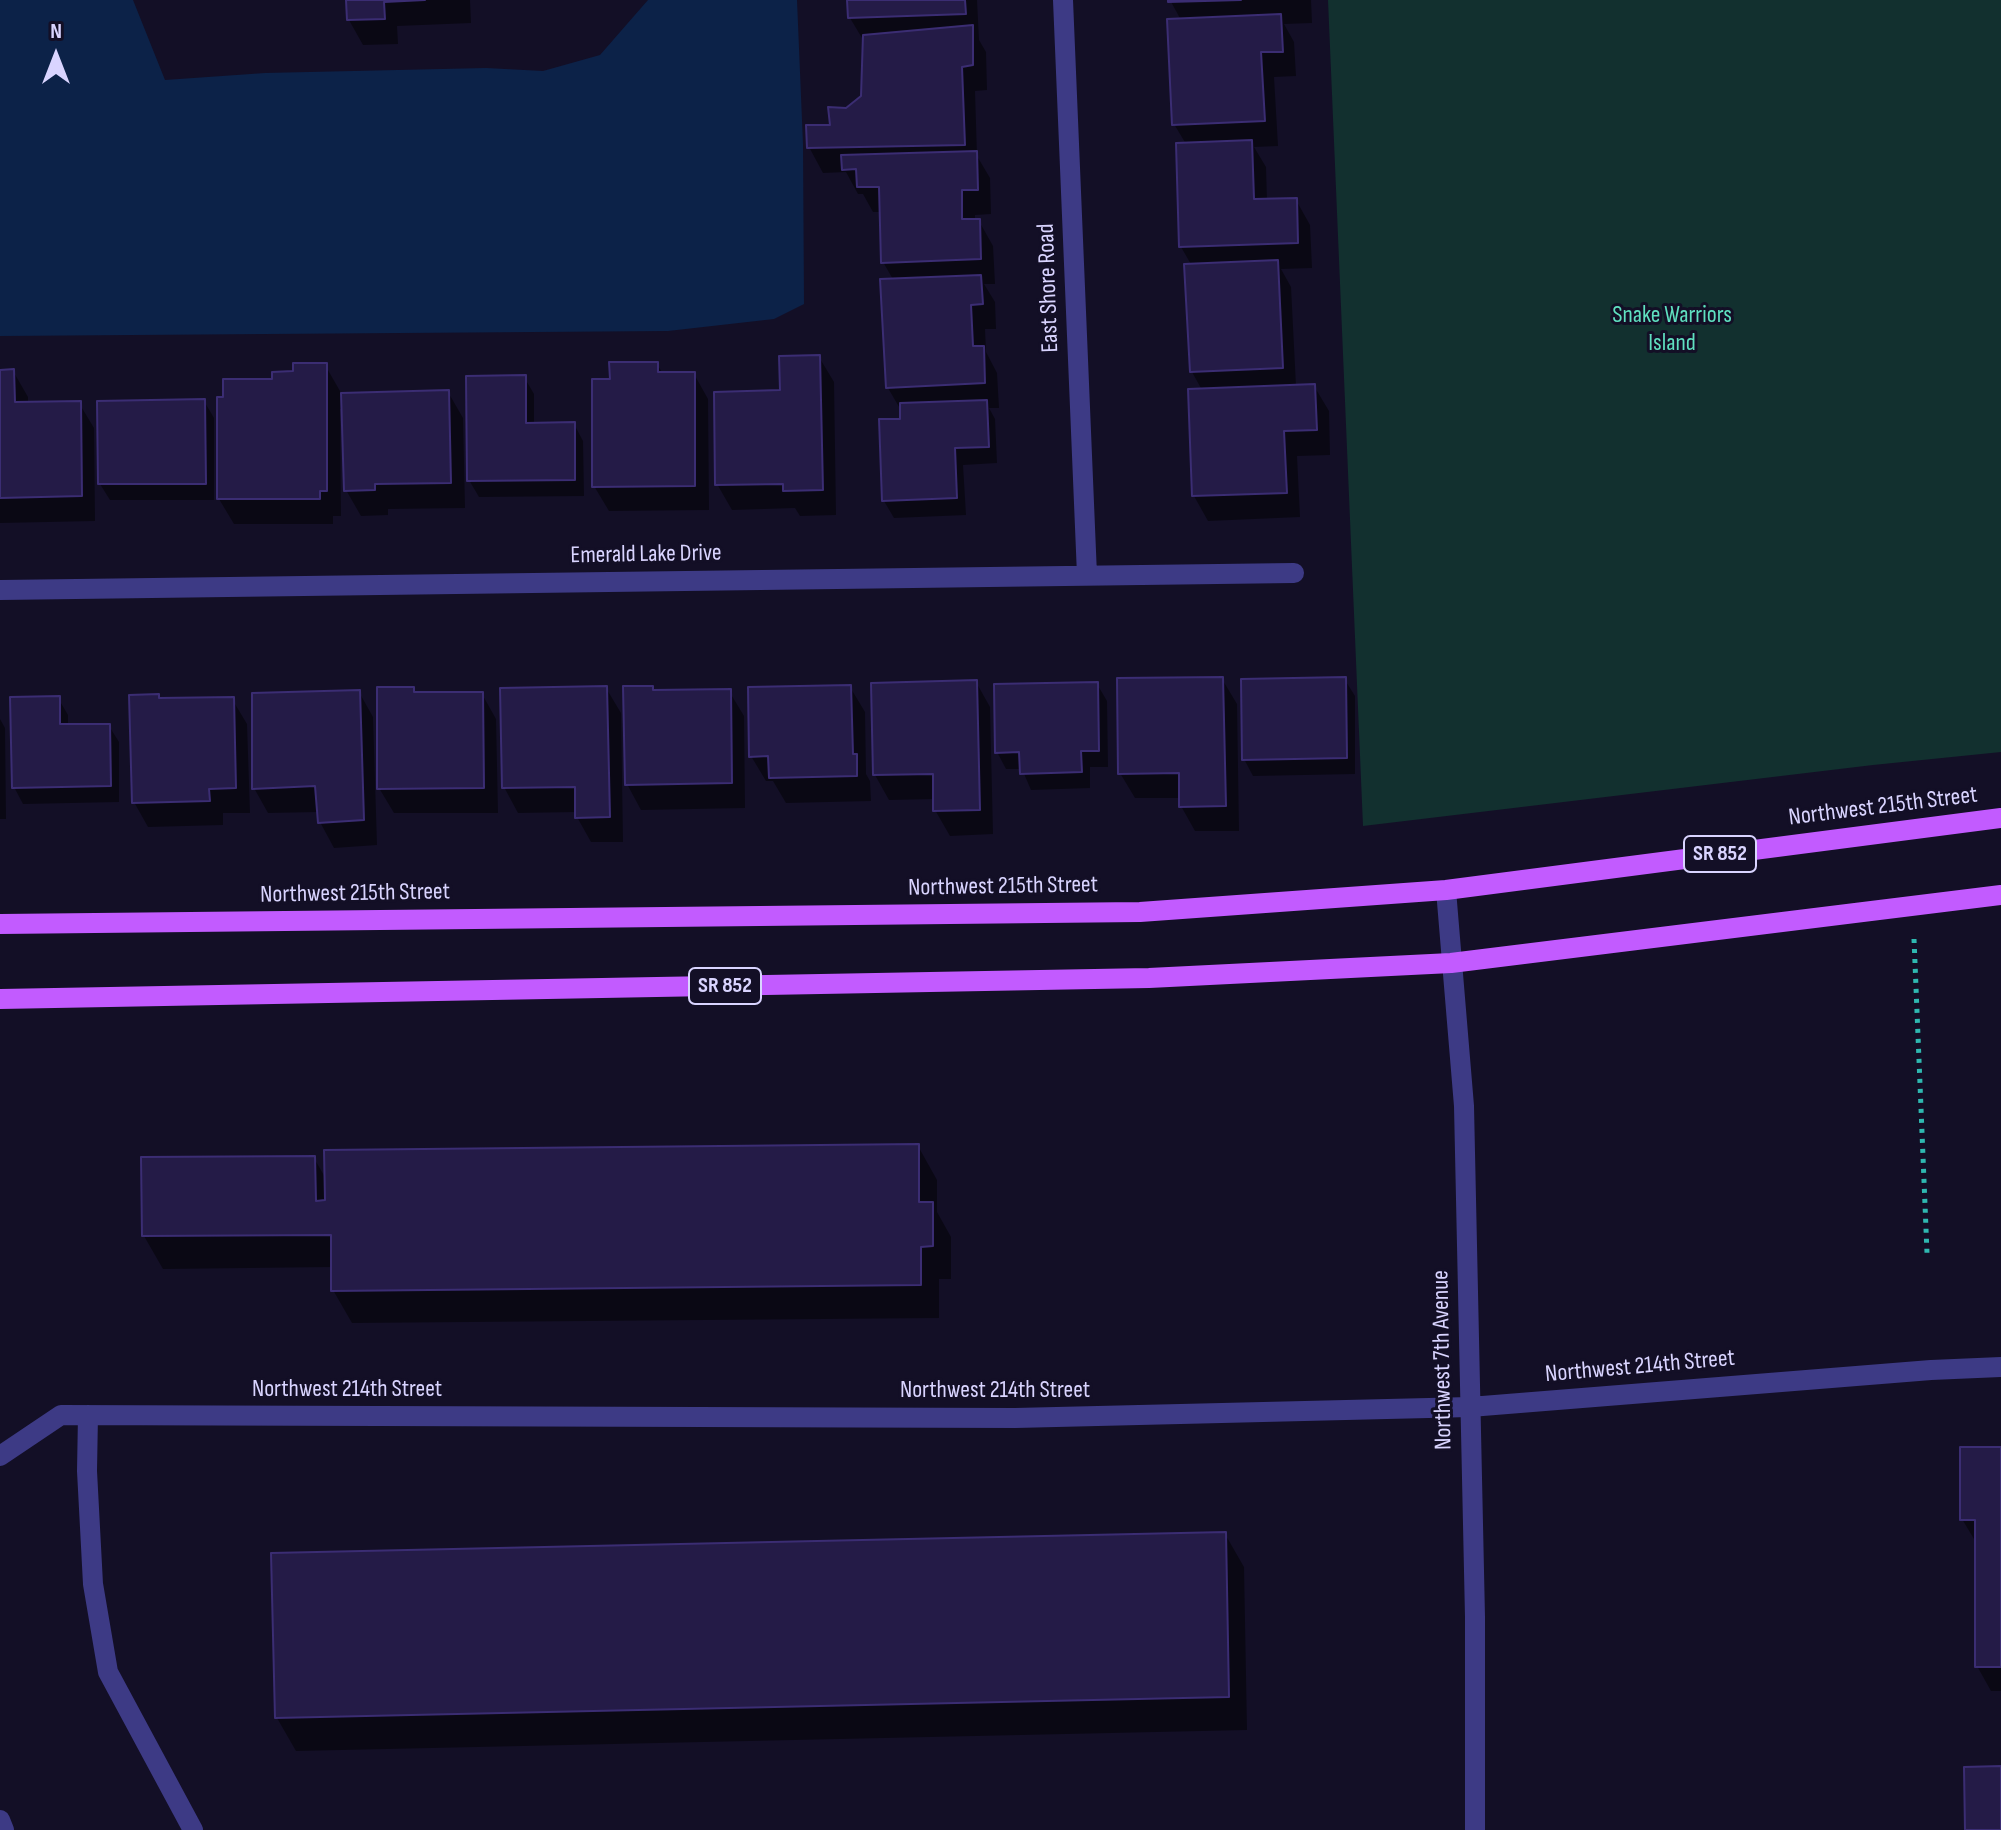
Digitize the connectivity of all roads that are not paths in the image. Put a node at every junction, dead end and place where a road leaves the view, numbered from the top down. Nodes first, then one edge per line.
1 (1063, 0) edge
2 (1294, 573) dead end
3 (1087, 575) junction
4 (0, 590) edge
5 (2001, 818) edge
6 (1446, 890) junction
7 (2001, 895) edge
8 (0, 924) edge
9 (1451, 963) junction
10 (0, 999) edge
11 (2001, 1367) edge
12 (1470, 1407) junction
13 (88, 1415) junction
14 (0, 1456) edge
15 (0, 1820) edge
16 (4, 1830) edge
17 (193, 1830) edge
18 (1475, 1830) edge

1 - 3 street, East Shore Road
2 - 3 street, Emerald Lake Drive
3 - 4 street, Emerald Lake Drive
5 - 6 main road, Northwest 215th Street / SR 852
6 - 8 main road, Northwest 215th Street / SR 852
6 - 9 street, Northwest 7th Avenue
7 - 9 main road, SR 852
9 - 10 main road, SR 852
9 - 12 street, Northwest 7th Avenue
11 - 12 street, Northwest 214th Street
12 - 13 street, Northwest 214th Street
12 - 18 street, Northwest 7th Avenue
13 - 14 street, Northwest 214th Street
13 - 17 street
15 - 16 street

